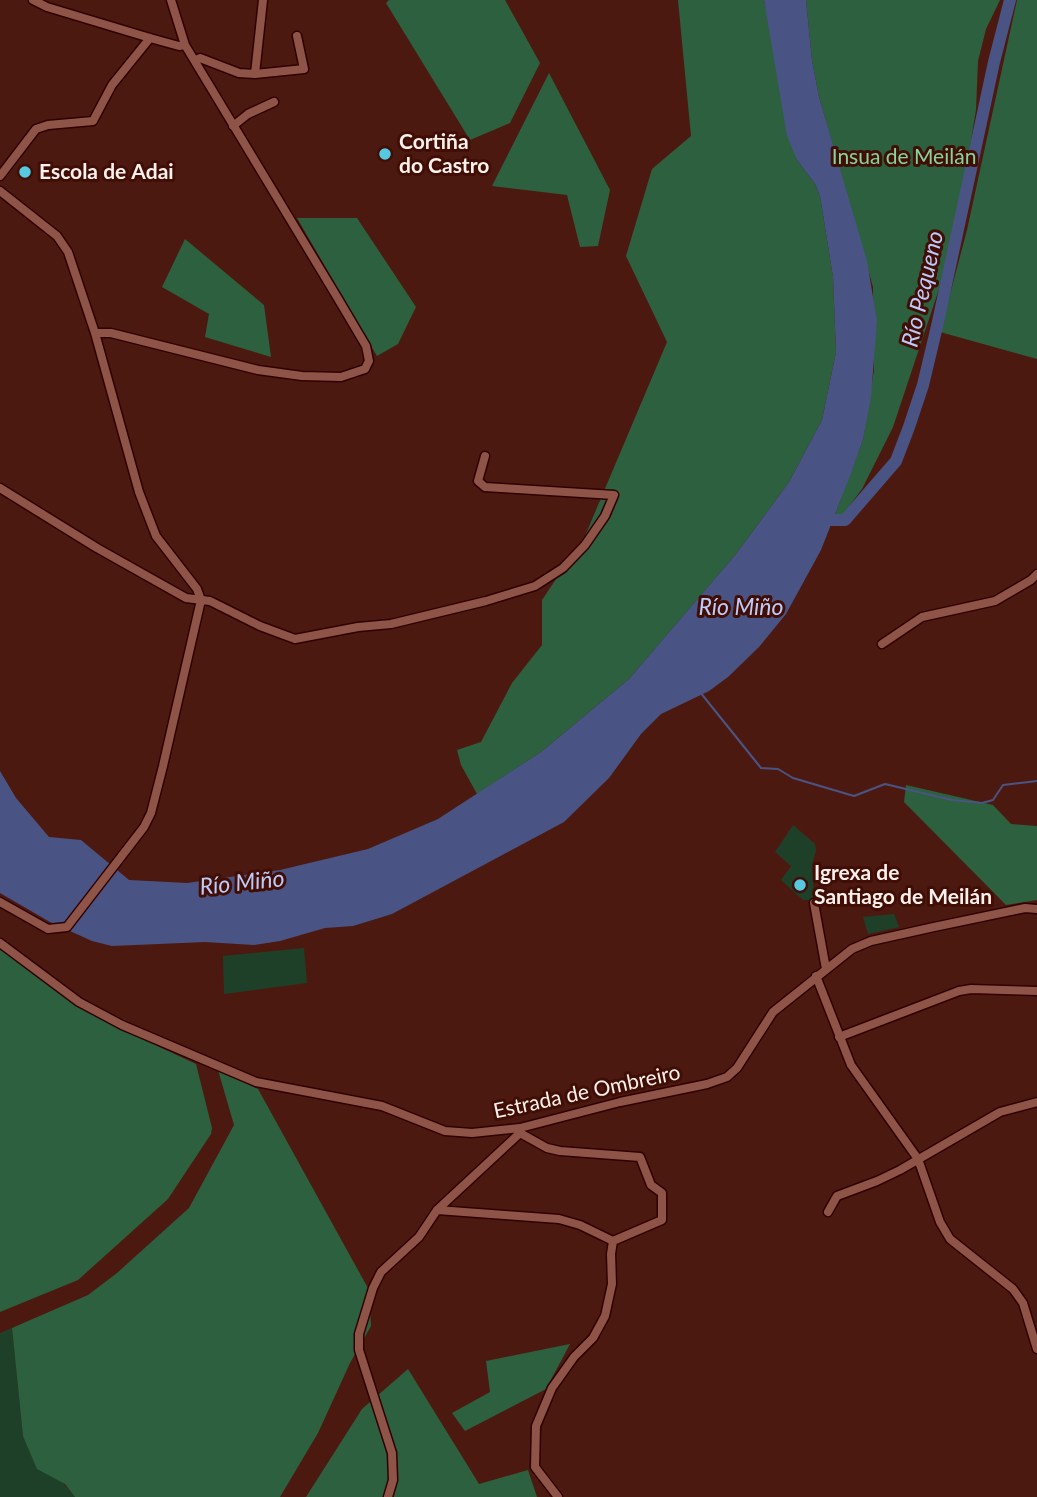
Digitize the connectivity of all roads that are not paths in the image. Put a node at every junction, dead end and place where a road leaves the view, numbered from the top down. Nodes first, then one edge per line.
1 (33, 0) edge
2 (171, 0) edge
3 (264, 0) edge
4 (297, 36) dead end
5 (150, 38) junction
6 (184, 41) junction
7 (195, 60) junction
8 (255, 74) junction
9 (274, 102) dead end
10 (233, 126) junction
11 (0, 176) edge
12 (0, 191) edge
13 (95, 332) junction
14 (485, 456) dead end
15 (0, 488) edge
16 (1037, 574) edge
17 (201, 600) junction
18 (882, 644) dead end
19 (0, 902) edge
20 (814, 903) dead end
21 (1037, 909) edge
22 (0, 943) edge
23 (826, 969) junction
24 (816, 976) junction
25 (1037, 991) edge
26 (839, 1037) junction
27 (1037, 1102) edge
28 (520, 1130) junction
29 (918, 1159) junction
30 (437, 1210) junction
31 (828, 1212) dead end
32 (613, 1241) junction
33 (1037, 1349) edge
34 (388, 1497) edge
35 (558, 1497) edge

1 - 5 street
2 - 6 street
3 - 8 street
4 - 8 street
5 - 6 street
5 - 11 street
6 - 7 street
7 - 8 street
7 - 10 street
9 - 10 street
10 - 13 street
12 - 13 street
13 - 17 street
14 - 17 street
15 - 17 street
16 - 18 street
17 - 19 street
20 - 23 street
21 - 23 street, Estrada de Ombreiro
22 - 28 street, Estrada de Ombreiro
23 - 24 street, Estrada de Ombreiro
24 - 26 street
24 - 28 street, Estrada de Ombreiro
25 - 26 street
26 - 29 street
27 - 29 street
28 - 30 street
28 - 32 street
29 - 31 street
29 - 33 street
30 - 32 street
30 - 34 street
32 - 35 street

